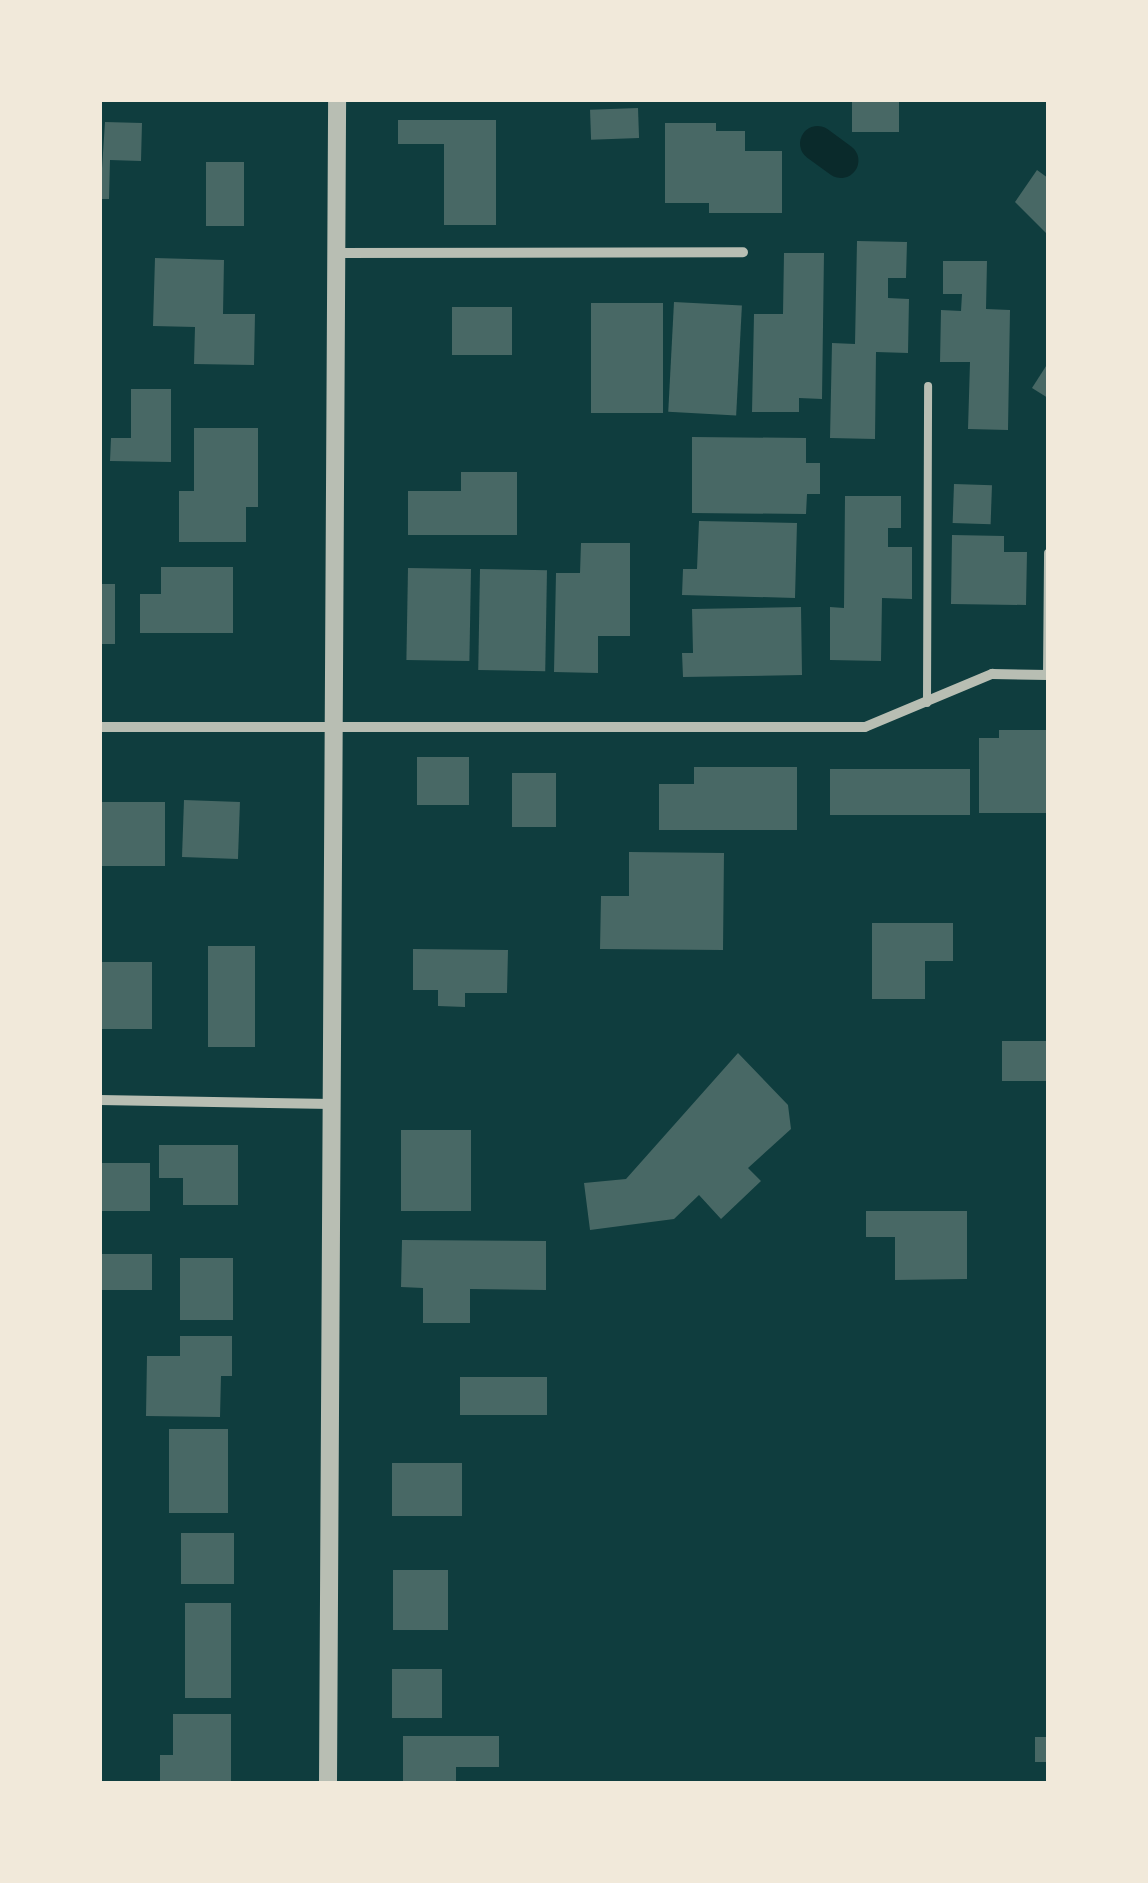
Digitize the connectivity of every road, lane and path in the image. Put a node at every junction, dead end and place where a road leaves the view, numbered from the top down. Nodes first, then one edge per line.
1 (337, 100) edge
2 (743, 252) dead end
3 (336, 254) junction
4 (928, 386) dead end
5 (1048, 553) edge
6 (1048, 675) edge
7 (927, 703) junction
8 (100, 727) edge
9 (334, 730) junction
10 (100, 1100) edge
11 (332, 1104) junction
12 (328, 1783) edge

1 - 3 street
2 - 3 street
3 - 9 street
4 - 7 lane
5 - 6 lane
6 - 7 street
7 - 9 street
8 - 9 street
9 - 11 street
10 - 11 street
11 - 12 street

